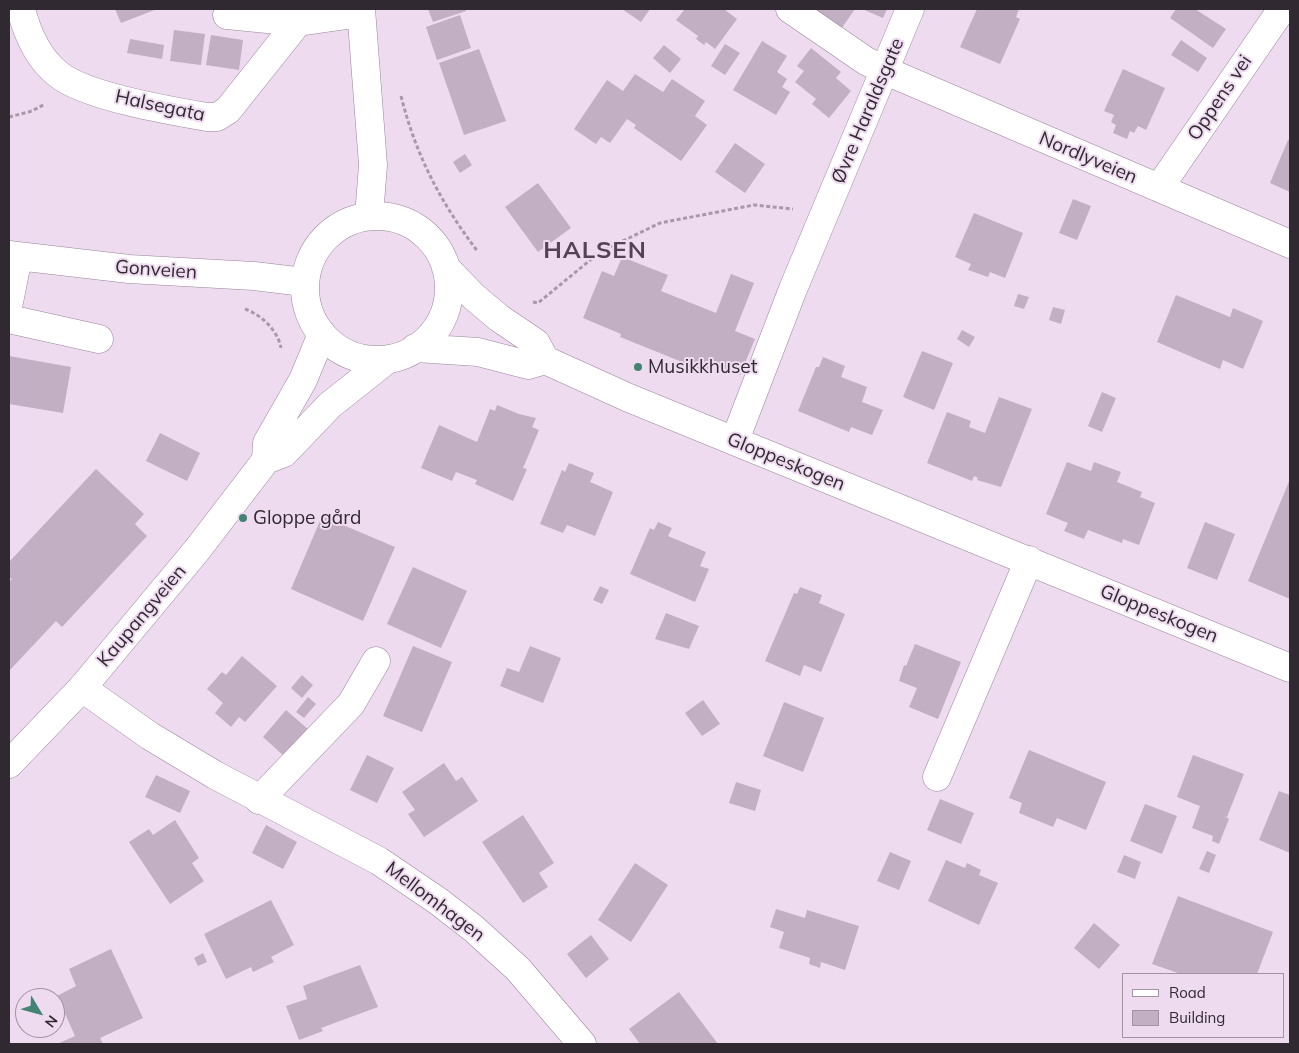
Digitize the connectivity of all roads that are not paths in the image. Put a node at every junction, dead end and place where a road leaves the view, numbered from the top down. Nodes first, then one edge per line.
1 (21, 9) edge
2 (790, 9) edge
3 (910, 9) edge
4 (1282, 9) edge
5 (361, 11) edge
6 (227, 15) dead end
7 (298, 22) junction
8 (886, 71) junction
9 (1159, 188) junction
10 (369, 216) junction
11 (1290, 244) edge
12 (14, 256) edge
13 (446, 268) junction
14 (304, 282) junction
15 (9, 302) edge
16 (9, 319) edge
17 (322, 334) junction
18 (99, 339) dead end
19 (415, 348) junction
20 (388, 359) junction
21 (545, 360) junction
22 (735, 440) junction
23 (266, 460) junction
24 (1029, 560) junction
25 (376, 661) dead end
26 (1290, 668) edge
27 (82, 688) junction
28 (9, 764) edge
29 (937, 777) dead end
30 (259, 800) junction
31 (582, 1044) edge

1 - 7 street, Halsegata
2 - 8 street, Nordlyveien
3 - 8 street, Øvre Haraldsgate
4 - 9 street, Oppens vei
5 - 7 street
5 - 10 street
6 - 7 street
8 - 9 street, Nordlyveien
8 - 22 street, Øvre Haraldsgate
9 - 11 street, Nordlyveien
10 - 13 street
10 - 14 street
12 - 14 street, Gonveien
12 - 15 street
13 - 19 street
13 - 21 street
14 - 17 street
16 - 18 street
17 - 20 street
17 - 23 street, Kaupangveien
19 - 20 street
19 - 21 street
20 - 23 street, Kaupangveien
21 - 22 street, Gloppeskogen
22 - 24 street, Gloppeskogen
23 - 27 street, Kaupangveien
24 - 26 street, Gloppeskogen
24 - 29 street
25 - 30 street
27 - 28 street, Kaupangveien
27 - 30 street, Mellomhagen
30 - 31 street, Mellomhagen

